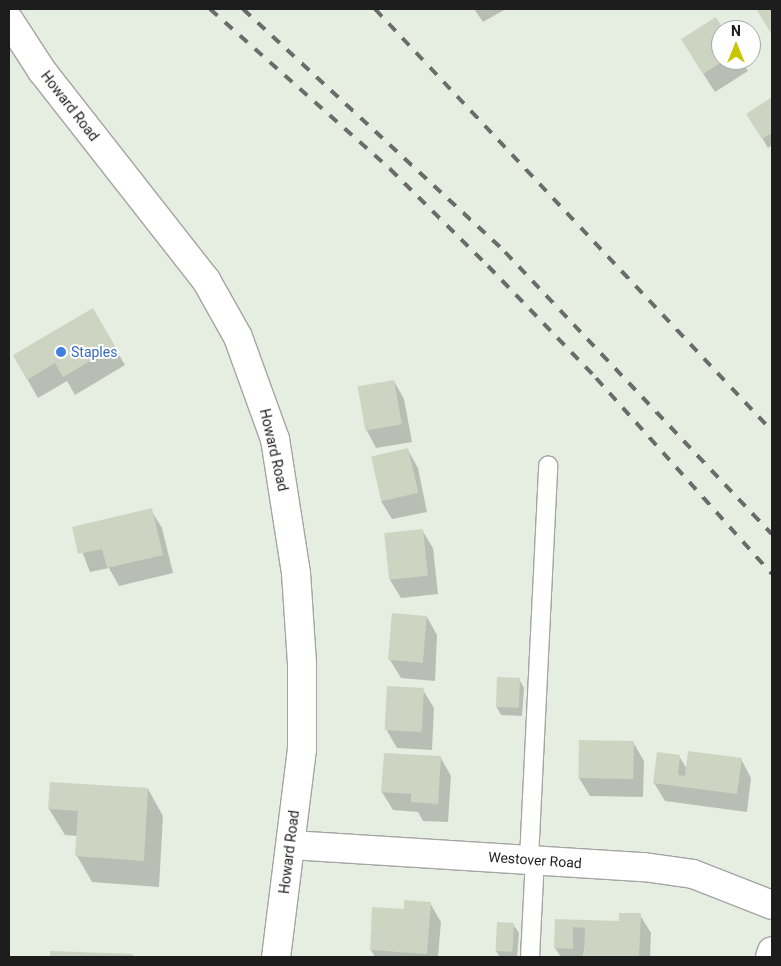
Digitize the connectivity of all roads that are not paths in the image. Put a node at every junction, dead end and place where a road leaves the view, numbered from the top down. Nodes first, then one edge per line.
1 (9, 20) edge
2 (548, 465) dead end
3 (290, 845) junction
4 (532, 859) junction
5 (772, 905) edge
6 (772, 951) edge
7 (276, 957) edge
8 (530, 957) edge
9 (770, 957) edge

1 - 3 street, Howard Road
2 - 4 lane
3 - 4 street, Westover Road
3 - 7 street, Howard Road
4 - 5 street, Westover Road
4 - 8 lane
6 - 9 street

